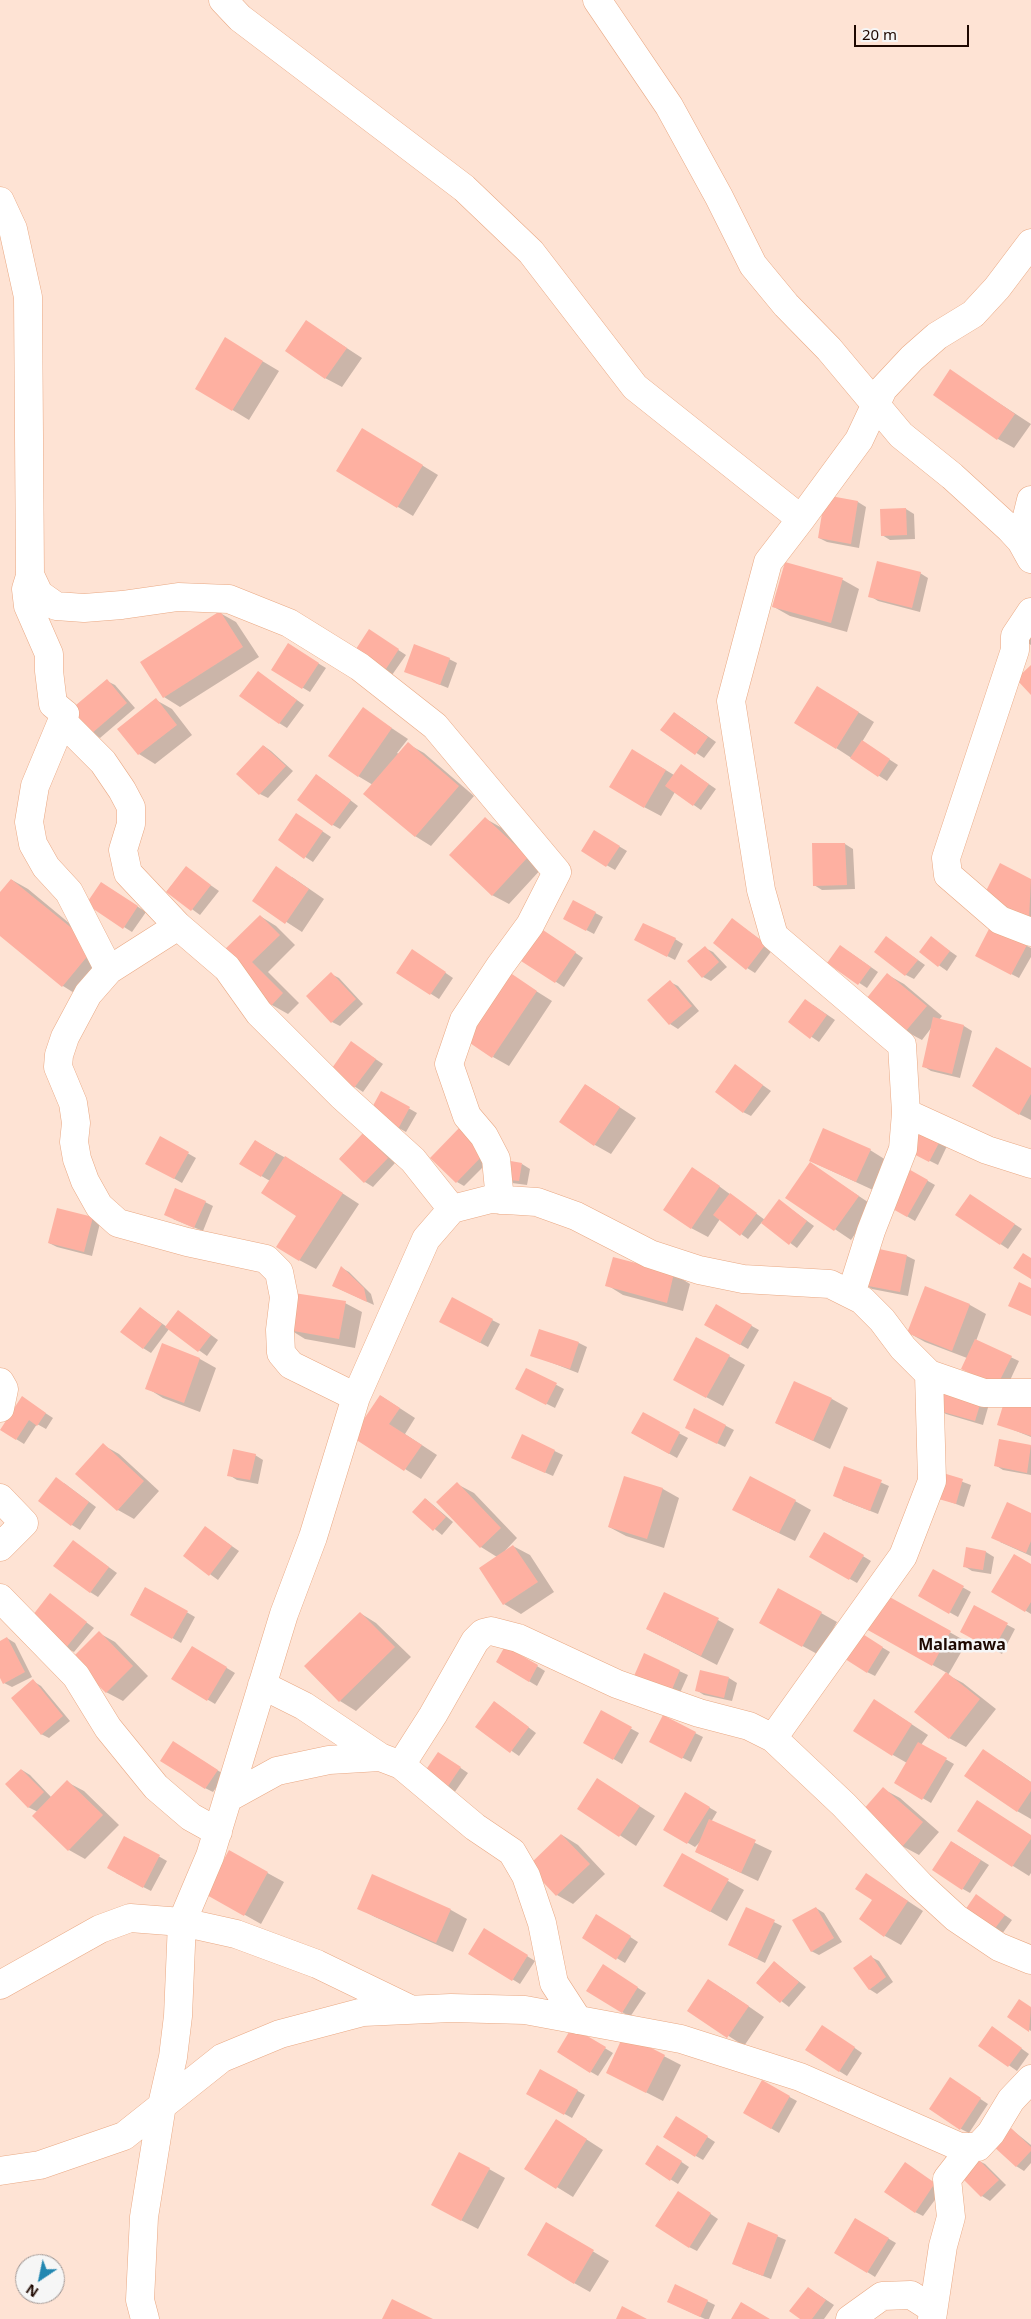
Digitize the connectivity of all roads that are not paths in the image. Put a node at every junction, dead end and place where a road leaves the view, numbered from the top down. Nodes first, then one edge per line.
1 (223, 0) edge
2 (597, 0) edge
3 (0, 201) edge
4 (1031, 243) edge
5 (875, 405) junction
6 (1031, 500) edge
7 (801, 519) junction
8 (1026, 550) edge
9 (30, 575) junction
10 (1031, 612) edge
11 (65, 714) junction
12 (178, 926) junction
13 (1031, 932) edge
14 (109, 970) junction
15 (906, 1114) junction
16 (1031, 1164) edge
17 (500, 1200) junction
18 (452, 1209) junction
19 (851, 1294) junction
20 (929, 1374) junction
21 (0, 1382) edge
22 (1031, 1393) edge
23 (356, 1398) junction
24 (0, 1408) edge
25 (0, 1498) edge
26 (0, 1547) edge
27 (0, 1598) edge
28 (262, 1685) junction
29 (773, 1738) junction
30 (390, 1761) junction
31 (228, 1798) junction
32 (218, 1832) junction
33 (182, 1922) junction
34 (1031, 1960) edge
35 (0, 1985) edge
36 (411, 2010) junction
37 (578, 2020) junction
38 (1031, 2079) edge
39 (162, 2105) junction
40 (972, 2147) junction
41 (0, 2171) edge
42 (137, 2313) edge
43 (932, 2314) edge
44 (850, 2319) edge

1 - 7 street
2 - 5 street
3 - 9 street
4 - 5 street
5 - 7 street
5 - 8 street
6 - 8 street
7 - 15 street
9 - 11 street
9 - 17 street
10 - 13 street
11 - 12 street
11 - 14 street
12 - 14 street
12 - 18 street
14 - 23 street
15 - 16 street
15 - 19 street
17 - 18 street
17 - 19 street
18 - 23 street
19 - 20 street
20 - 22 street
20 - 29 street
21 - 24 street
23 - 28 street
25 - 26 street
27 - 32 street
28 - 30 street
28 - 31 street
29 - 30 street
29 - 34 street
30 - 31 street
30 - 37 street
31 - 32 street
32 - 33 street
33 - 35 street
33 - 36 street
33 - 39 street
36 - 37 street
36 - 39 street
37 - 40 street
38 - 40 street
39 - 41 street
39 - 42 street
40 - 43 street
43 - 44 street

